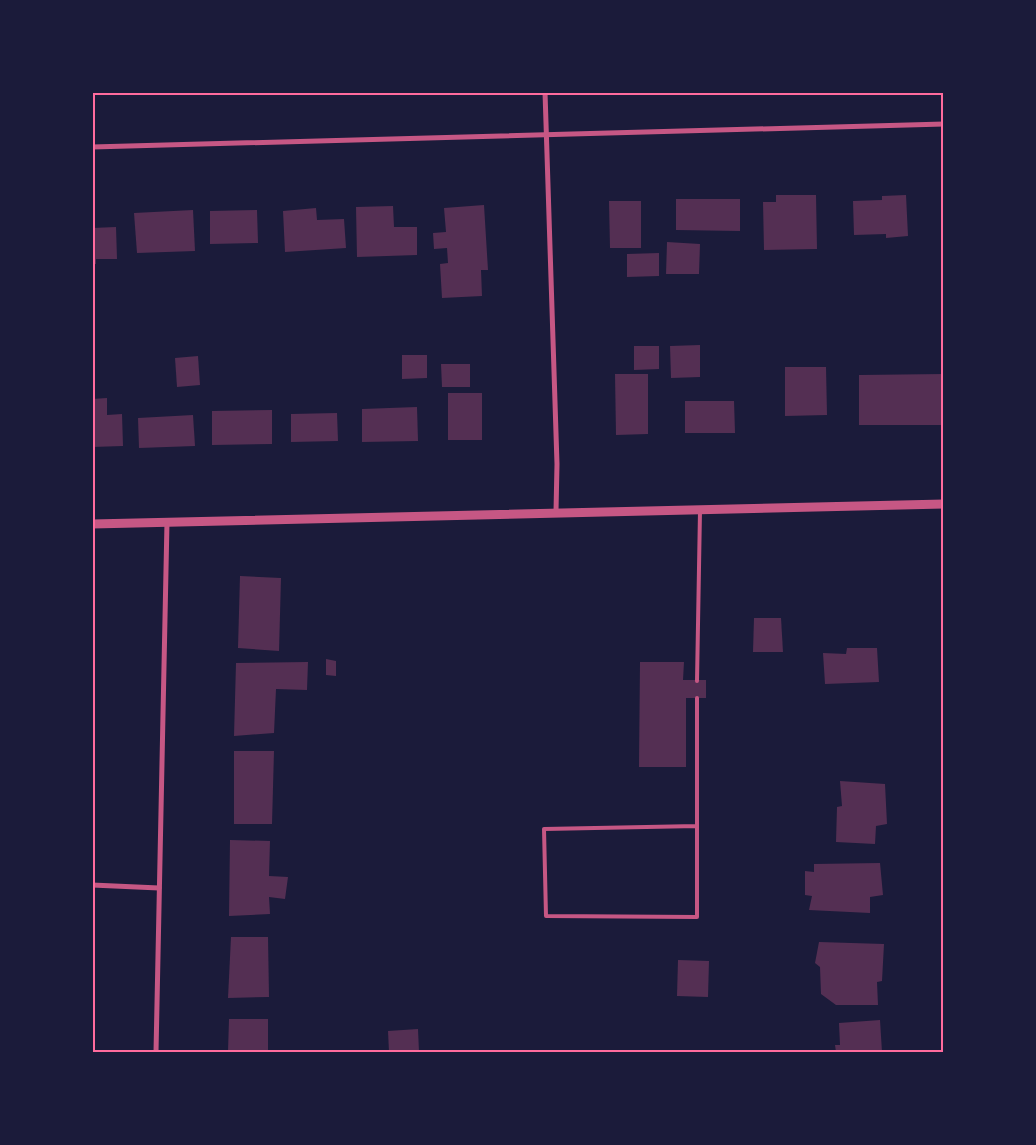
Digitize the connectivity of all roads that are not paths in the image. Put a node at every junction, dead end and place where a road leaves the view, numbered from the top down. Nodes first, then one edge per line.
1 (545, 92) edge
2 (944, 124) edge
3 (546, 135) junction
4 (92, 147) edge
5 (944, 504) edge
6 (700, 509) junction
7 (556, 512) junction
8 (167, 522) junction
9 (92, 524) edge
10 (697, 681) dead end
11 (697, 698) dead end
12 (697, 826) junction
13 (92, 885) edge
14 (159, 888) junction
15 (156, 1052) edge

1 - 3 street
2 - 3 street
3 - 4 street
3 - 7 street
5 - 6 street
6 - 7 street
6 - 10 lane
7 - 8 street
8 - 9 street
8 - 14 street
11 - 12 lane
12 - 12 lane
13 - 14 street
14 - 15 street

